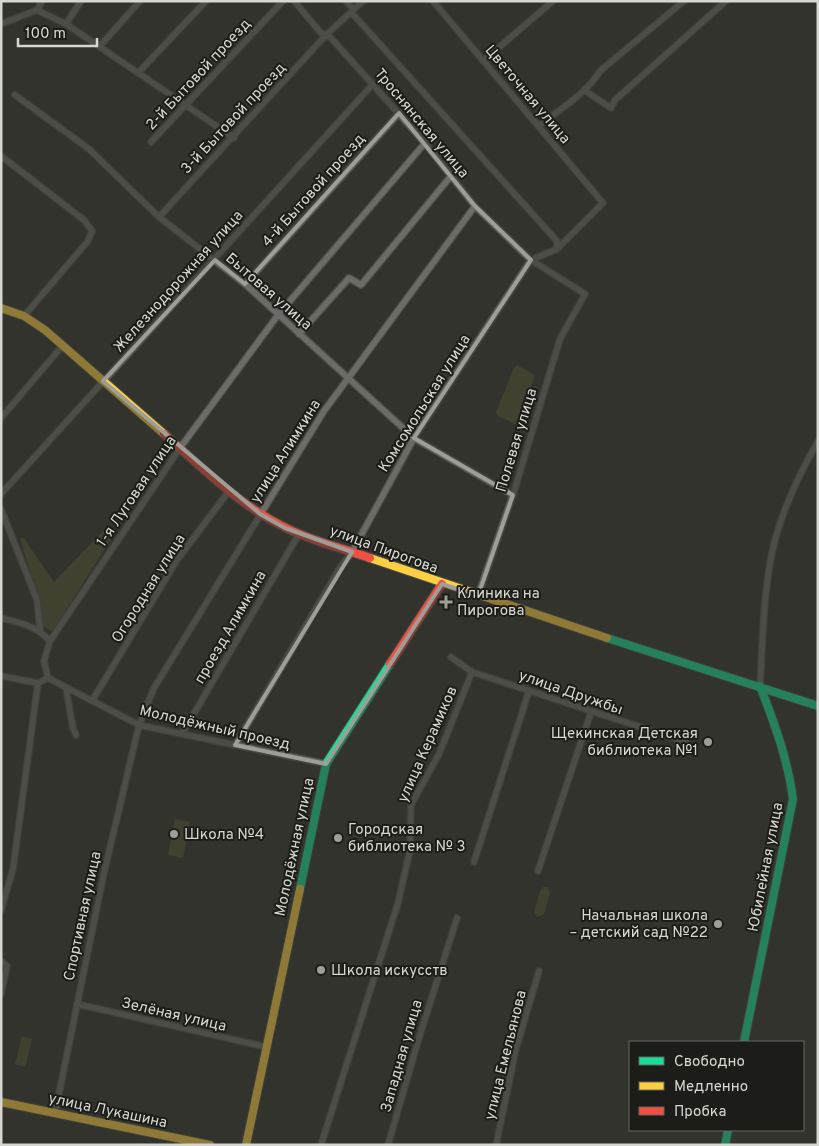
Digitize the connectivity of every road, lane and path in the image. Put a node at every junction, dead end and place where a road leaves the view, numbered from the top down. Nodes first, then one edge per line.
1 (42, 1) edge
2 (82, 1) edge
3 (140, 1) edge
4 (206, 1) edge
5 (283, 1) edge
6 (294, 1) edge
7 (346, 1) edge
8 (363, 1) edge
9 (434, 1) edge
10 (553, 1) edge
11 (684, 1) edge
12 (726, 1) edge
13 (37, 10) junction
14 (352, 11) junction
15 (1, 24) edge
16 (66, 24) junction
17 (326, 36) junction
18 (100, 46) junction
19 (483, 61) junction
20 (138, 72) junction
21 (373, 84) junction
22 (584, 90) junction
23 (15, 95) dead end
24 (185, 104) junction
25 (399, 113) junction
26 (538, 126) junction
27 (234, 138) junction
28 (151, 142) dead end
29 (425, 143) junction
30 (1, 156) edge
31 (451, 176) junction
32 (475, 206) junction
33 (159, 217) junction
34 (557, 249) junction
35 (215, 260) junction
36 (531, 260) junction
37 (245, 284) junction
38 (585, 294) joint
39 (1, 308) edge
40 (278, 315) junction
41 (24, 316) junction
42 (299, 334) junction
43 (63, 345) junction
44 (348, 377) junction
45 (103, 381) junction
46 (1, 418) edge
47 (414, 438) junction
48 (818, 441) edge
49 (180, 448) junction
50 (229, 491) junction
51 (1, 494) edge
52 (513, 495) junction
53 (1, 509) edge
54 (260, 514) junction
55 (300, 534) junction
56 (352, 552) junction
57 (442, 584) junction
58 (478, 596) junction
59 (1, 618) edge
60 (40, 630) junction
61 (50, 641) junction
62 (451, 656) dead end
63 (472, 672) junction
64 (1, 676) edge
65 (48, 678) junction
66 (38, 683) junction
67 (760, 686) junction
68 (66, 688) junction
69 (529, 691) junction
70 (92, 701) junction
71 (818, 706) edge
72 (591, 712) junction
73 (139, 725) junction
74 (76, 734) dead end
75 (182, 734) junction
76 (686, 742) dead end
77 (234, 745) junction
78 (326, 764) junction
79 (474, 862) dead end
80 (538, 871) dead end
81 (1, 910) edge
82 (457, 918) dead end
83 (1, 961) edge
84 (539, 971) dead end
85 (1, 994) edge
86 (77, 1004) junction
87 (744, 1041) edge
88 (266, 1047) junction
89 (1, 1102) edge
90 (55, 1113) junction
91 (728, 1131) edge
92 (210, 1145) edge
93 (246, 1145) edge
94 (321, 1145) edge
95 (388, 1145) edge
96 (496, 1145) edge
97 (725, 1145) edge

1 - 13 street
2 - 16 street
3 - 18 street
4 - 20 street
5 - 24 street, 2-й Бытовой проезд
6 - 17 street, Троснянская улица
7 - 14 street
8 - 14 street, 3-й Бытовой проезд
9 - 19 street, Цветочная улица
10 - 19 street
11 - 22 street
12 - 22 street
13 - 15 street
13 - 16 street
14 - 17 street, 3-й Бытовой проезд
14 - 34 street
16 - 18 street
17 - 21 street, Троснянская улица
17 - 27 street, 3-й Бытовой проезд
18 - 20 street
19 - 26 street, Цветочная улица
20 - 24 street
21 - 25 street, Троснянская улица
21 - 35 street, Железнодорожная улица
22 - 26 street
23 - 33 street, Бытовая улица
24 - 27 street
24 - 28 street, 2-й Бытовой проезд
25 - 29 street, Троснянская улица
25 - 37 street, 4-й Бытовой проезд
26 - 34 street, Цветочная улица
27 - 33 street, 3-й Бытовой проезд
29 - 31 street, Троснянская улица
29 - 40 street, 1-я Луговая улица
30 - 41 street
31 - 32 street, Троснянская улица
31 - 42 street
32 - 36 street, Троснянская улица
32 - 44 street, улица Алимкина
33 - 35 street, Бытовая улица
34 - 36 street
35 - 37 street, Бытовая улица
35 - 45 street, Железнодорожная улица
36 - 38 street, Троснянская улица
36 - 47 street, Комсомольская улица
37 - 40 street, Бытовая улица
38 - 52 street, Полевая улица
39 - 41 street, улица Пирогова
40 - 42 street, Бытовая улица
40 - 49 street, 1-я Луговая улица
41 - 43 street, улица Пирогова
42 - 44 street, Бытовая улица
43 - 45 street, улица Пирогова
43 - 46 street
44 - 47 street, Бытовая улица
44 - 54 street, улица Алимкина
45 - 49 street, улица Пирогова
45 - 51 street, Железнодорожная улица
47 - 52 street, Бытовая улица
47 - 56 street, Комсомольская улица
48 - 67 street, Юбилейная улица
49 - 50 street, улица Пирогова
49 - 61 street, 1-я Луговая улица
50 - 54 street, улица Пирогова
50 - 70 street, Огородная улица
52 - 58 street, Полевая улица
53 - 60 street
54 - 55 street, улица Пирогова
54 - 73 street, улица Алимкина
55 - 56 street, улица Пирогова
55 - 75 street, проезд Алимкина
56 - 57 street, улица Пирогова
56 - 77 street, Комсомольская улица
57 - 58 street, улица Пирогова
57 - 78 street, Молодёжная улица
58 - 67 street, улица Пирогова
59 - 60 street
60 - 61 street
61 - 65 street, 1-я Луговая улица
62 - 63 street, улица Дружбы
63 - 69 street, улица Дружбы
63 - 94 street, улица Керамиков
64 - 66 street
65 - 66 street
65 - 68 street, Молодёжный проезд
66 - 81 street
67 - 71 street, улица Пирогова
67 - 87 street, Юбилейная улица
68 - 70 street, Молодёжный проезд
68 - 74 street
69 - 72 street, улица Дружбы
69 - 79 street
70 - 73 street, Молодёжный проезд
72 - 76 street, улица Дружбы
72 - 80 street
73 - 75 street, Молодёжный проезд
73 - 86 street, Спортивная улица
75 - 77 street, Молодёжный проезд
77 - 78 street, Молодёжный проезд
78 - 88 street, Молодёжная улица
82 - 95 street, Западная улица
83 - 85 street
84 - 96 street, улица Емельянова
86 - 88 street, Зелёная улица
86 - 90 street, Спортивная улица
88 - 93 street, Молодёжная улица
89 - 90 street, улица Лукашина
90 - 92 street, улица Лукашина
91 - 97 street

